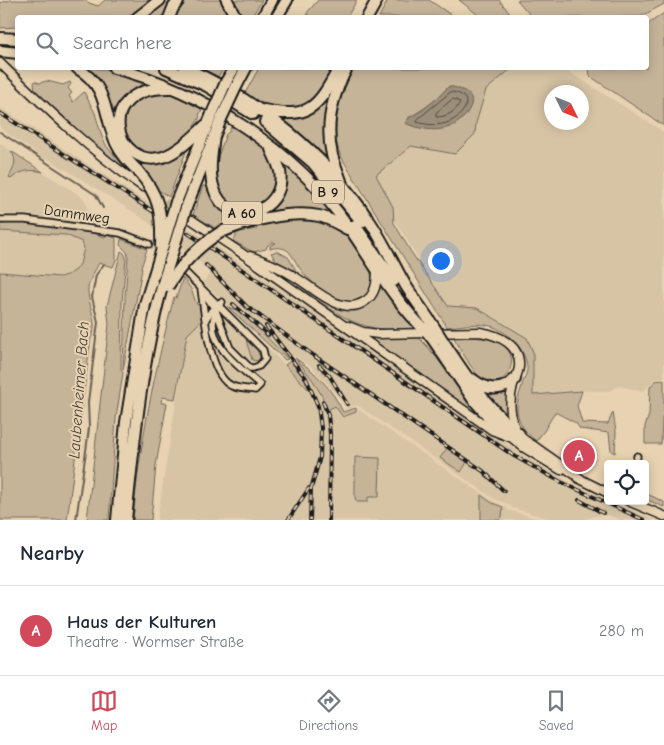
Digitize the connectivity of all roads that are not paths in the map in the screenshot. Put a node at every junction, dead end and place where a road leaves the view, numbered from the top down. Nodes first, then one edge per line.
1 (160, 0) edge
2 (179, 0) edge
3 (227, 0) edge
4 (272, 0) edge
5 (286, 0) edge
6 (376, 0) edge
7 (384, 0) edge
8 (141, 15) edge
9 (171, 15) edge
10 (234, 15) edge
11 (264, 15) edge
12 (278, 15) edge
13 (368, 15) edge
14 (376, 15) edge
15 (15, 34) edge
16 (15, 40) edge
17 (2, 42) edge
18 (15, 45) edge
19 (15, 51) edge
20 (0, 63) edge
21 (80, 70) edge
22 (122, 70) edge
23 (146, 70) edge
24 (171, 70) edge
25 (233, 70) edge
26 (245, 70) edge
27 (339, 70) edge
28 (346, 70) edge
29 (196, 71) edge
30 (175, 88) junction
31 (259, 109) junction
32 (206, 125) junction
33 (214, 136) junction
34 (269, 146) junction
35 (342, 184) junction
36 (143, 187) dead end
37 (0, 220) edge
38 (192, 220) tunnel mouth
39 (350, 230) junction
40 (149, 244) tunnel mouth
41 (161, 247) junction
42 (240, 252) junction
43 (377, 268) junction
44 (185, 272) tunnel mouth
45 (402, 278) junction
46 (166, 284) junction
47 (201, 289) junction
48 (217, 306) junction
49 (335, 319) junction
50 (206, 321) junction
51 (427, 328) junction
52 (438, 341) junction
53 (465, 374) junction
54 (515, 379) junction
55 (476, 418) junction
56 (495, 424) junction
57 (514, 436) junction
58 (637, 456) dead end
59 (636, 460) edge
60 (604, 491) edge
61 (637, 505) edge
62 (664, 516) edge
63 (117, 520) edge
64 (126, 520) edge

1 - 8 highway
2 - 9 highway
3 - 10 highway
4 - 11 highway
5 - 12 highway
6 - 13 highway
7 - 14 highway
15 - 17 highway
16 - 17 highway
17 - 18 highway
17 - 19 highway
20 - 36 main road
21 - 41 highway, bridge
22 - 30 highway
23 - 51 highway, B 9
24 - 45 highway, B 9
25 - 32 highway, bridge
26 - 33 highway, A 60, bridge
27 - 31 highway
28 - 35 highway
29 - 31 highway
30 - 32 highway
30 - 34 highway
31 - 35 highway
32 - 41 highway, bridge
33 - 34 highway, A 60
33 - 46 highway, A 60, bridge
34 - 39 highway
35 - 45 highway
37 - 40 street, Dammweg
38 - 42 main road
39 - 43 highway
39 - 46 highway, B 9, bridge
41 - 63 highway, bridge
42 - 43 main road
42 - 49 main road
43 - 51 highway
44 - 47 street
45 - 51 highway, B 9
46 - 64 highway, A 60
47 - 48 street
47 - 48 street
47 - 50 street
48 - 48 street
48 - 50 street
48 - 50 street
49 - 54 main road
49 - 55 main road
51 - 52 highway, B 9, bridge
52 - 53 highway, B 9
52 - 56 highway, B 9
53 - 54 highway
53 - 57 highway, B 9
54 - 57 main road
55 - 56 main road
55 - 57 main road
56 - 57 main road
57 - 60 main road
58 - 59 street
61 - 62 main road

